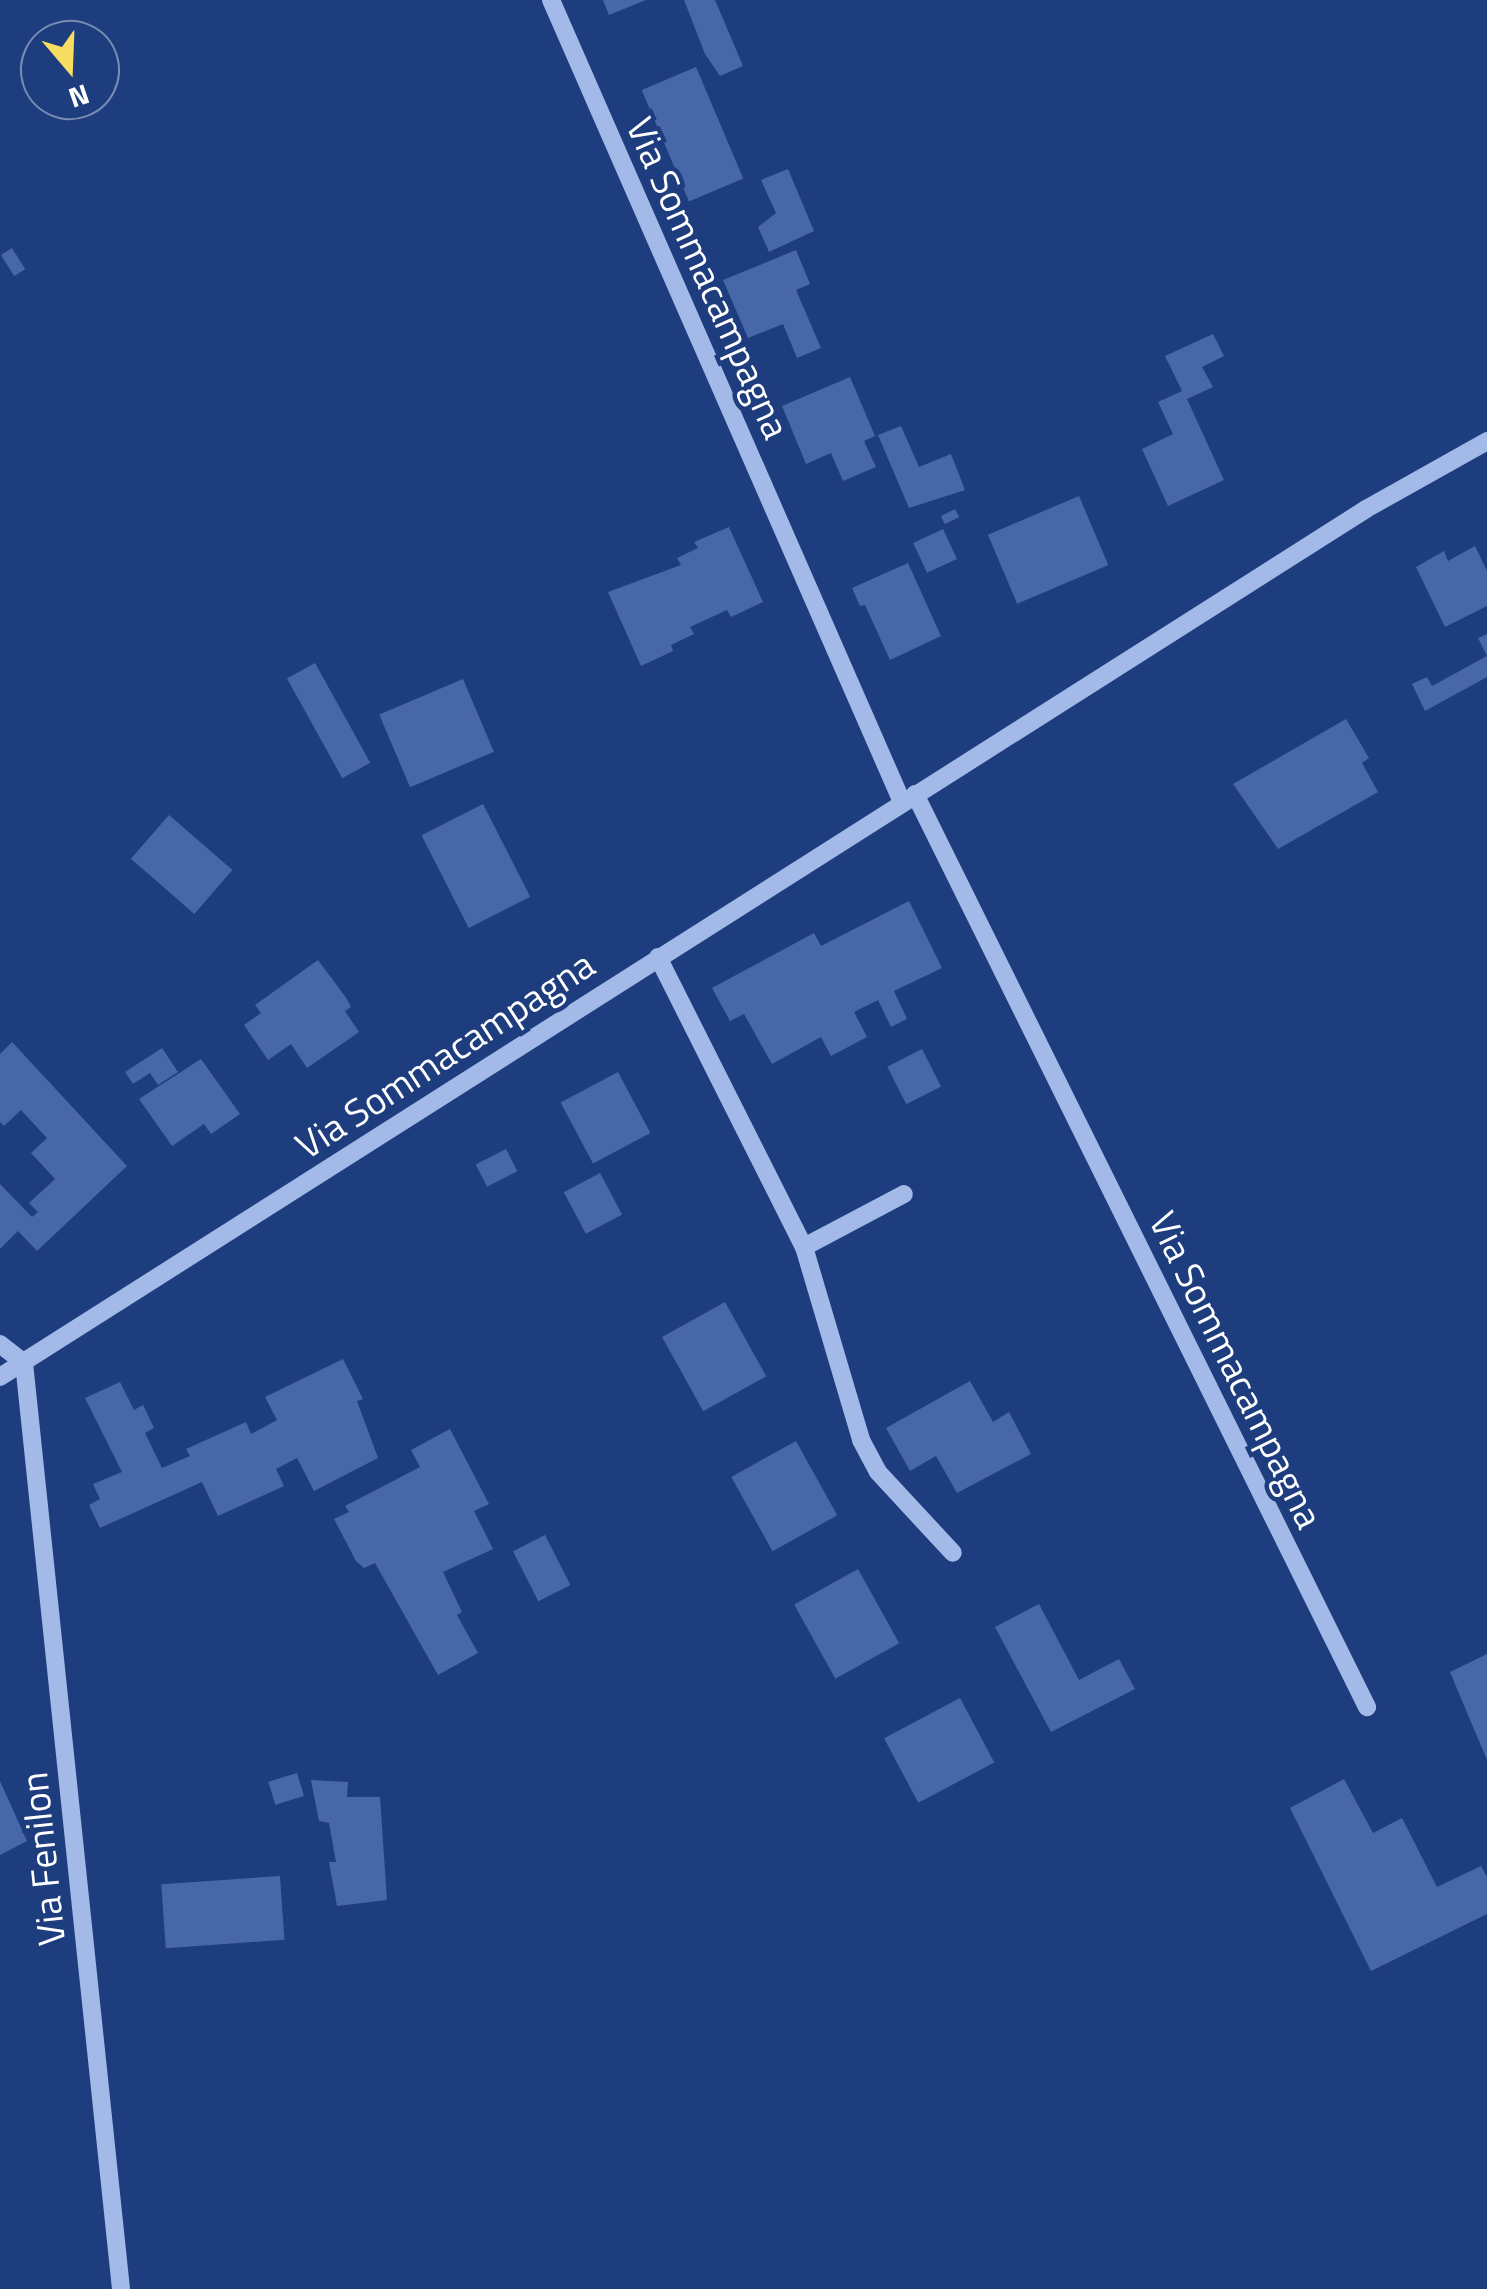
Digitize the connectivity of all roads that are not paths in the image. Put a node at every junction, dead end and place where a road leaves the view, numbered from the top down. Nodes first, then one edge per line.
1 (550, 0) edge
2 (1487, 442) edge
3 (908, 798) junction
4 (658, 957) junction
5 (904, 1194) dead end
6 (804, 1247) junction
7 (0, 1344) edge
8 (24, 1363) junction
9 (0, 1377) edge
10 (953, 1554) dead end
11 (1367, 1707) dead end
12 (121, 2289) edge

1 - 3 street, Via Sommacampagna
2 - 3 street, Via Sommacampagna
3 - 4 street, Via Sommacampagna
3 - 11 street, Via Sommacampagna
4 - 6 street
4 - 8 street, Via Sommacampagna
5 - 6 street
6 - 10 street
7 - 8 street
8 - 9 street, Via Sommacampagna
8 - 12 street, Via Fenilon

